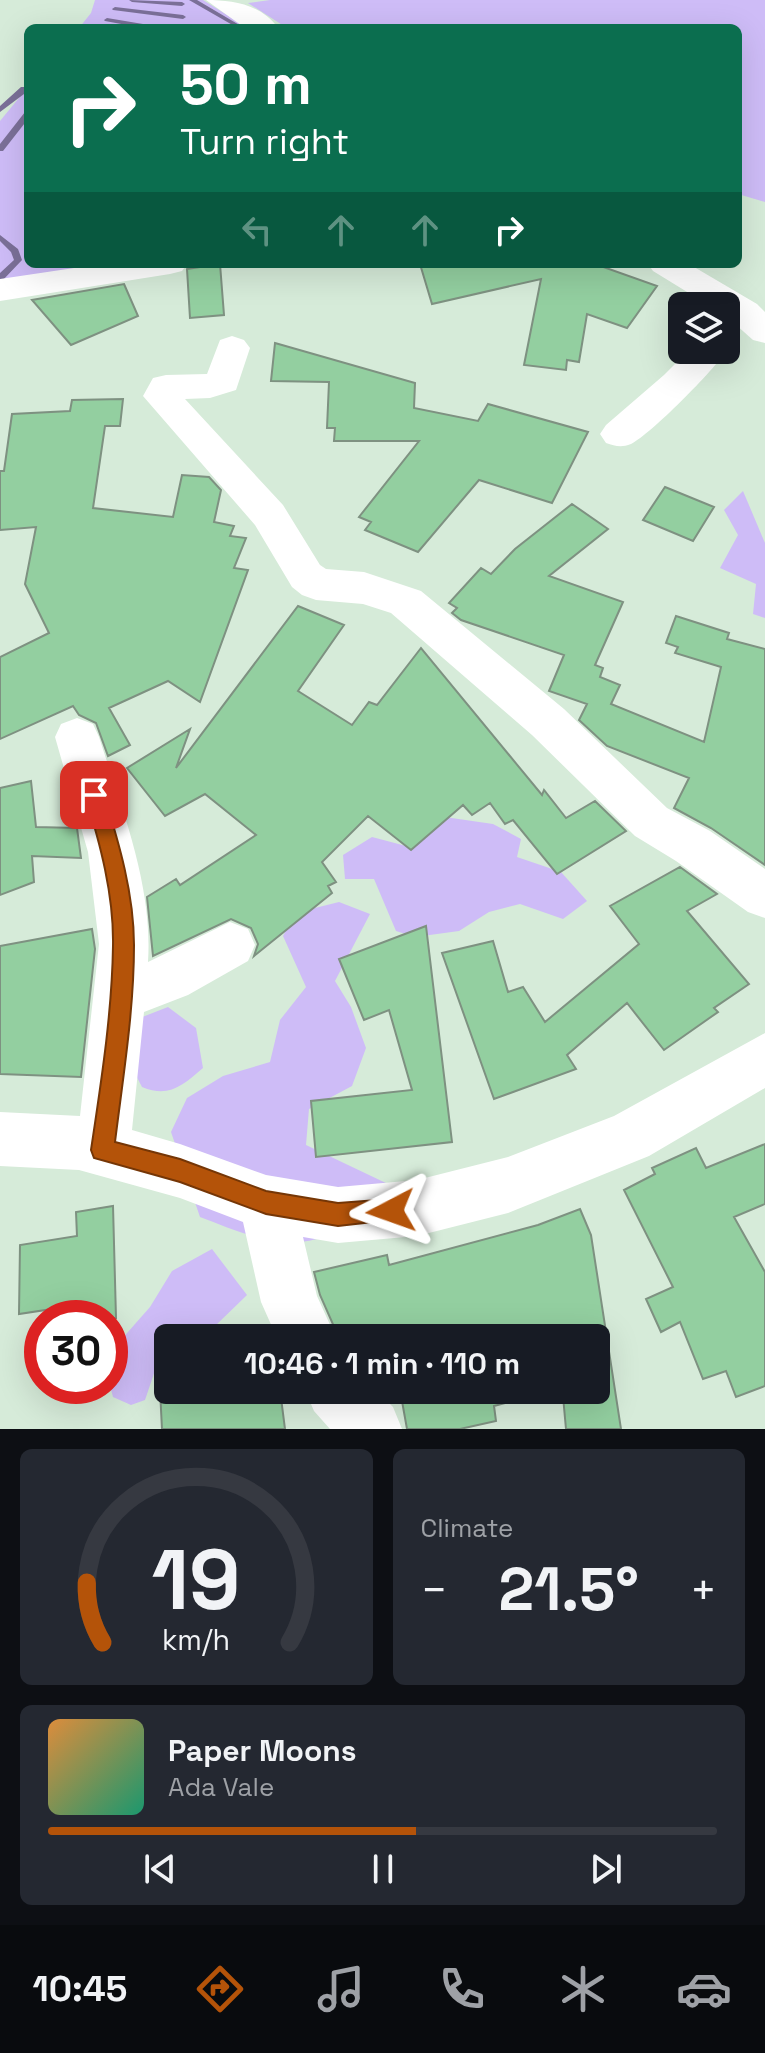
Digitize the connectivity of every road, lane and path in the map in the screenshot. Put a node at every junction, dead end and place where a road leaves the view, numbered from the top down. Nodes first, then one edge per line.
1 (219, 0) edge
2 (258, 24) edge
3 (144, 268) edge
4 (670, 268) edge
5 (0, 290) edge
6 (745, 326) edge
7 (232, 348) dead end
8 (696, 364) edge
9 (619, 434) dead end
10 (77, 737) dead end
11 (765, 896) edge
12 (230, 945) dead end
13 (121, 996) junction
14 (765, 1059) edge
15 (0, 1139) edge
16 (102, 1150) junction
17 (266, 1203) junction
18 (300, 1324) edge
19 (348, 1404) edge
20 (371, 1429) edge

1 - 2 street
3 - 5 street
4 - 6 street
7 - 11 street
8 - 9 street
10 - 13 street
12 - 13 street
13 - 16 street
14 - 17 street
15 - 16 street
16 - 17 street
17 - 18 street
19 - 20 street

